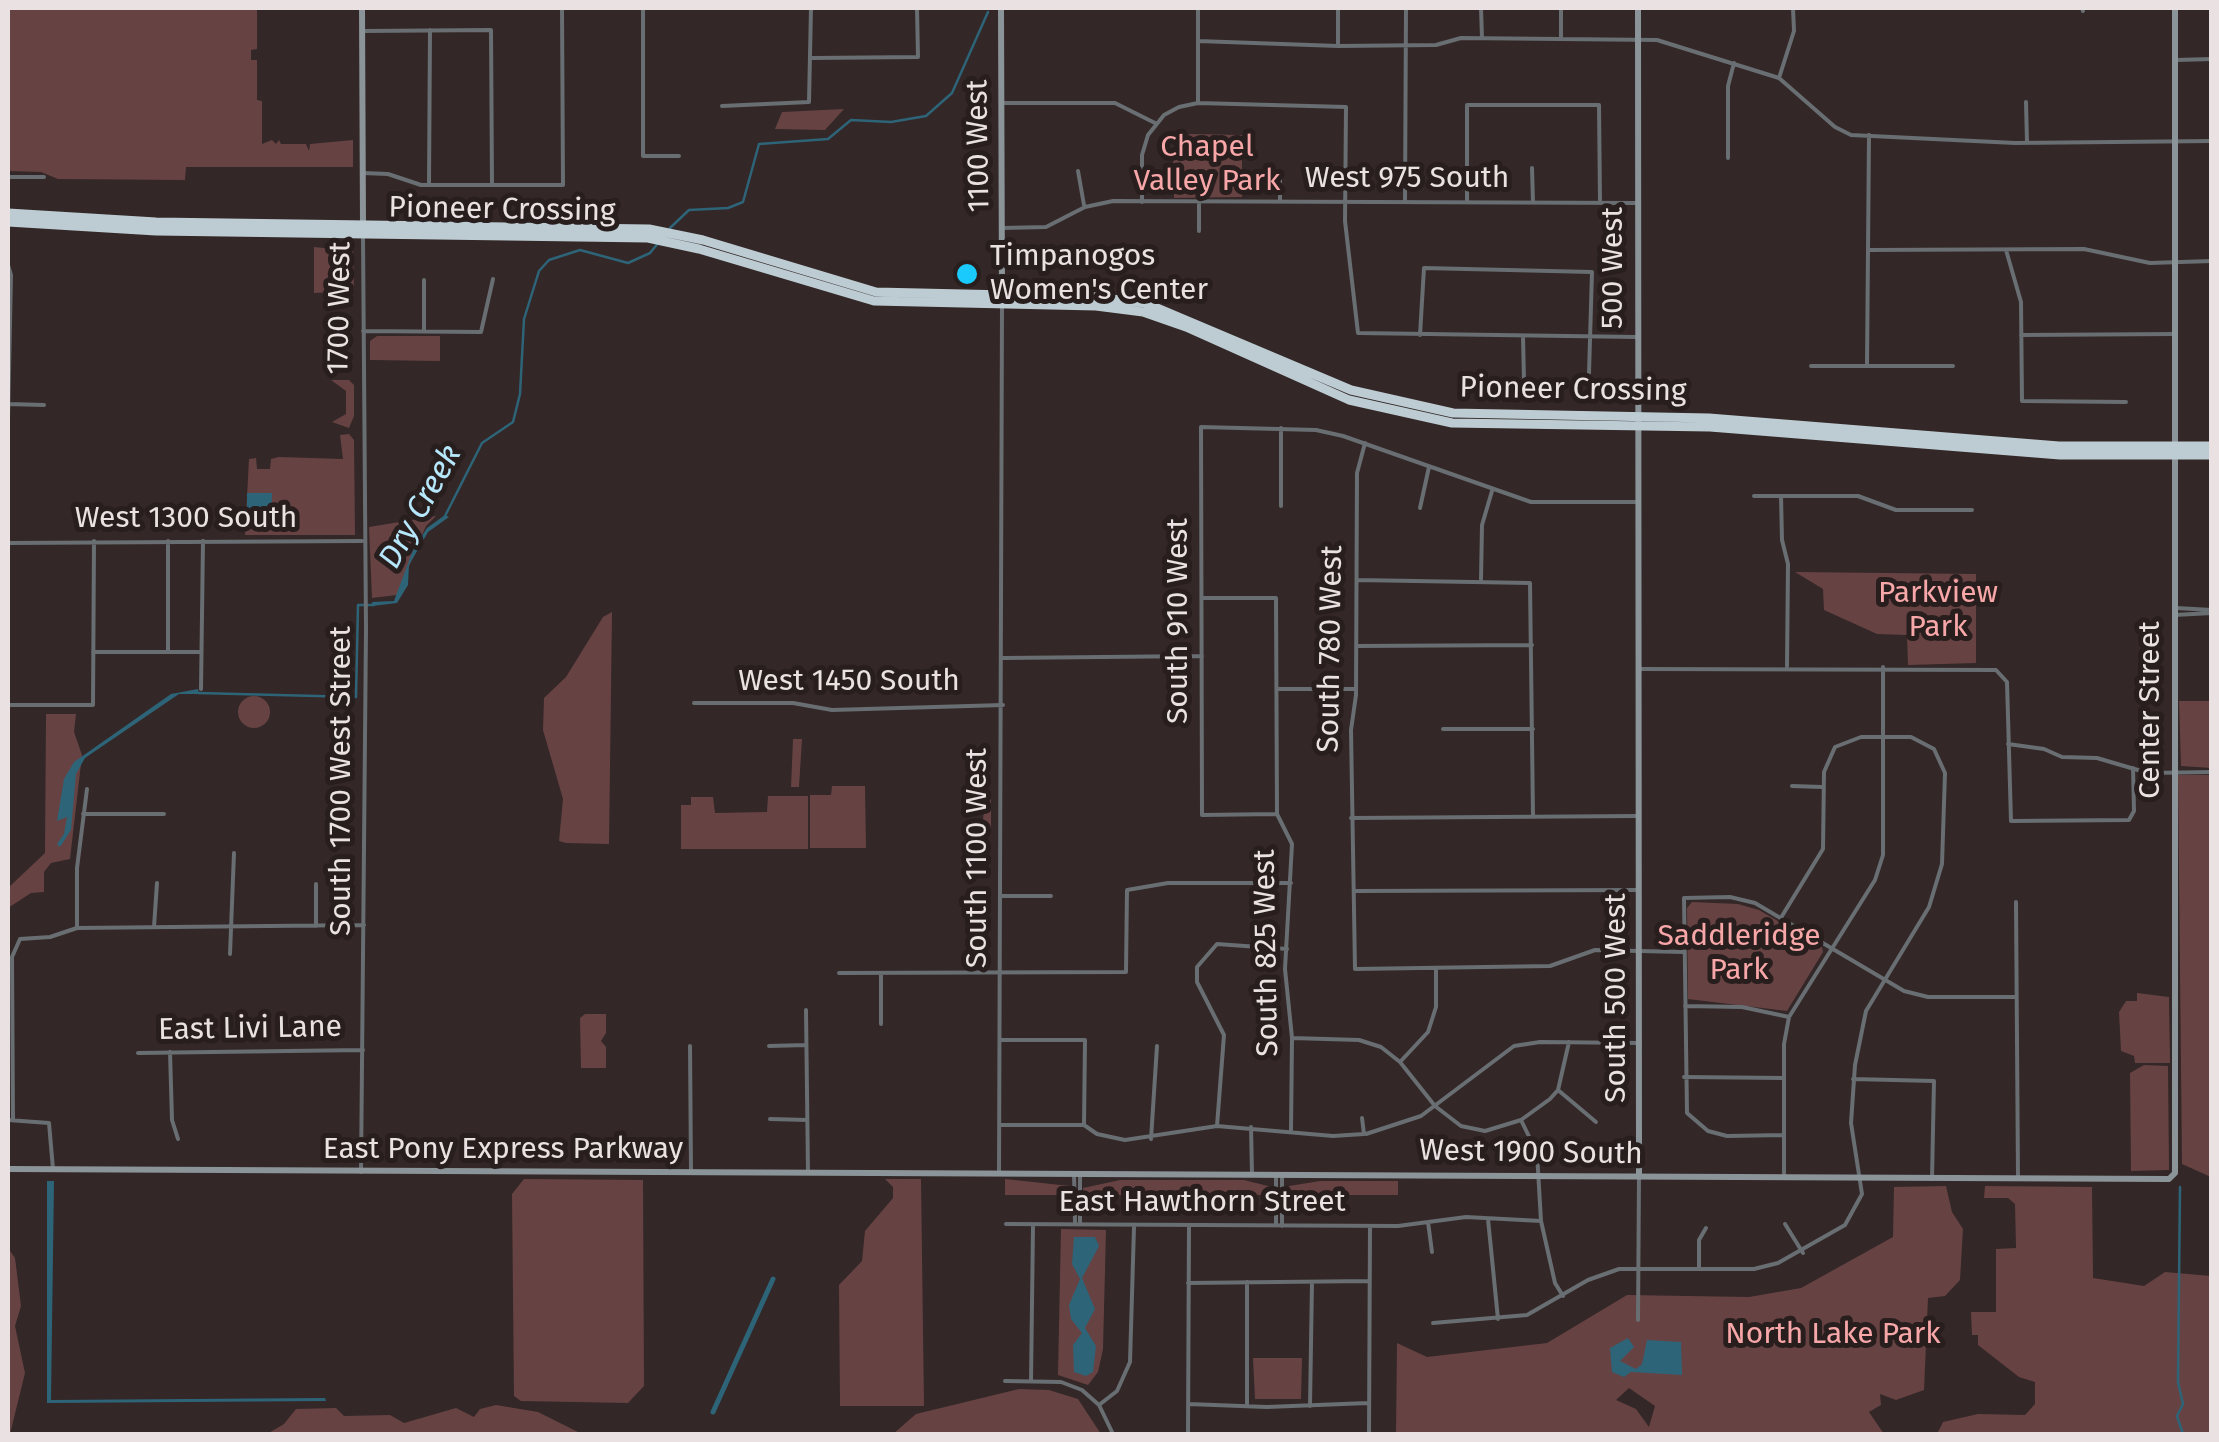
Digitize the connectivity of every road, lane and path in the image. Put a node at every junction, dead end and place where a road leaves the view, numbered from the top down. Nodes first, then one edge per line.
1 (362, 8) edge
2 (562, 8) edge
3 (643, 8) edge
4 (811, 8) edge
5 (917, 8) edge
6 (1001, 8) edge
7 (1198, 8) edge
8 (1338, 8) edge
9 (1406, 8) edge
10 (1482, 8) edge
11 (1561, 8) edge
12 (1638, 8) edge
13 (1793, 8) edge
14 (2176, 8) edge
15 (430, 30) junction
16 (362, 31) junction
17 (1482, 38) junction
18 (1561, 38) junction
19 (1638, 38) junction
20 (1198, 41) junction
21 (1406, 45) junction
22 (1338, 46) junction
23 (812, 58) junction
24 (2175, 60) junction
25 (2212, 60) edge
26 (1734, 62) junction
27 (1779, 78) junction
28 (2026, 102) dead end
29 (1198, 103) junction
30 (1001, 104) junction
31 (722, 106) dead end
32 (1155, 124) junction
33 (1869, 135) junction
34 (2173, 138) junction
35 (2212, 141) edge
36 (2027, 142) junction
37 (679, 156) dead end
38 (1728, 158) dead end
39 (1532, 168) dead end
40 (1078, 170) dead end
41 (362, 173) junction
42 (1280, 173) dead end
43 (8, 176) edge
44 (44, 176) dead end
45 (429, 185) junction
46 (492, 185) junction
47 (1345, 200) junction
48 (1405, 200) junction
49 (1199, 201) junction
50 (1280, 201) junction
51 (1467, 201) junction
52 (1142, 202) junction
53 (1533, 202) junction
54 (1600, 202) junction
55 (1637, 203) junction
56 (1085, 207) junction
57 (8, 213) edge
58 (8, 222) edge
59 (363, 228) junction
60 (1002, 228) junction
61 (1199, 231) dead end
62 (1868, 250) junction
63 (2006, 250) junction
64 (2176, 262) junction
65 (2212, 262) edge
66 (9, 265) edge
67 (492, 278) dead end
68 (424, 280) dead end
69 (1002, 301) junction
70 (363, 331) junction
71 (424, 332) junction
72 (2177, 334) junction
73 (2021, 335) junction
74 (1420, 336) junction
75 (1523, 336) junction
76 (1636, 336) junction
77 (1589, 337) junction
78 (1811, 366) dead end
79 (1867, 366) junction
80 (1952, 366) dead end
81 (1590, 373) dead end
82 (1524, 381) dead end
83 (1002, 387) joint
84 (2126, 402) dead end
85 (9, 404) edge
86 (44, 405) dead end
87 (8, 420) edge
88 (1637, 421) junction
89 (1281, 428) junction
90 (1364, 443) junction
91 (2212, 446) edge
92 (2177, 451) junction
93 (2212, 456) edge
94 (1428, 466) junction
95 (1492, 490) junction
96 (1754, 496) dead end
97 (1781, 496) junction
98 (1638, 502) junction
99 (1281, 506) dead end
100 (1420, 508) dead end
101 (1972, 510) dead end
102 (94, 541) junction
103 (364, 541) junction
104 (168, 542) junction
105 (203, 542) junction
106 (8, 543) edge
107 (1357, 580) junction
108 (1481, 580) junction
109 (1203, 598) junction
110 (366, 605) joint
111 (2212, 611) edge
112 (2174, 612) junction
113 (1532, 645) junction
114 (1356, 646) junction
115 (93, 652) junction
116 (168, 652) junction
117 (199, 652) dead end
118 (1202, 656) junction
119 (1003, 658) junction
120 (1883, 667) junction
121 (1787, 668) junction
122 (1639, 670) junction
123 (202, 689) dead end
124 (1277, 689) junction
125 (1356, 689) junction
126 (8, 704) edge
127 (694, 704) dead end
128 (1003, 705) junction
129 (1443, 729) dead end
130 (1533, 729) junction
131 (1885, 737) junction
132 (2008, 744) junction
133 (2134, 768) junction
134 (2173, 772) junction
135 (2212, 772) edge
136 (1792, 786) dead end
137 (1824, 787) junction
138 (86, 789) dead end
139 (83, 814) junction
140 (164, 814) dead end
141 (1276, 814) junction
142 (1533, 816) junction
143 (1639, 816) junction
144 (1351, 818) junction
145 (234, 853) dead end
146 (157, 883) dead end
147 (1290, 883) junction
148 (316, 884) dead end
149 (1639, 890) junction
150 (1356, 891) junction
151 (1001, 896) junction
152 (1051, 896) dead end
153 (2016, 902) dead end
154 (1782, 916) junction
155 (364, 925) junction
156 (229, 926) junction
157 (316, 926) junction
158 (154, 927) junction
159 (77, 928) junction
160 (1286, 949) junction
161 (1833, 950) junction
162 (1684, 952) junction
163 (1639, 953) junction
164 (230, 954) dead end
165 (1436, 969) junction
166 (880, 972) junction
167 (1001, 972) junction
168 (839, 973) dead end
169 (1884, 980) junction
170 (10, 986) edge
171 (2015, 997) junction
172 (1684, 1006) junction
173 (806, 1010) dead end
174 (1789, 1017) junction
175 (881, 1024) dead end
176 (1292, 1038) junction
177 (1001, 1040) junction
178 (1569, 1042) junction
179 (1640, 1043) junction
180 (690, 1046) dead end
181 (768, 1046) dead end
182 (806, 1046) junction
183 (1158, 1046) dead end
184 (363, 1050) junction
185 (170, 1052) junction
186 (138, 1053) dead end
187 (1400, 1062) junction
188 (1684, 1077) junction
189 (1784, 1078) junction
190 (1853, 1079) junction
191 (1558, 1090) junction
192 (1435, 1106) junction
193 (1362, 1118) dead end
194 (10, 1120) edge
195 (770, 1120) dead end
196 (807, 1120) junction
197 (1522, 1120) junction
198 (1596, 1122) dead end
199 (1000, 1124) junction
200 (1084, 1124) junction
201 (1217, 1126) junction
202 (1252, 1126) junction
203 (1291, 1130) junction
204 (1364, 1134) junction
205 (1784, 1134) junction
206 (178, 1139) dead end
207 (1151, 1140) junction
208 (8, 1169) edge
209 (53, 1169) junction
210 (362, 1172) junction
211 (691, 1173) junction
212 (808, 1173) junction
213 (1077, 1173) junction
214 (999, 1174) junction
215 (1252, 1174) junction
216 (1279, 1174) junction
217 (1538, 1174) junction
218 (1640, 1176) junction
219 (2018, 1178) junction
220 (1932, 1179) junction
221 (2169, 1179) joint
222 (1784, 1180) junction
223 (1862, 1180) junction
224 (1488, 1219) junction
225 (1541, 1221) junction
226 (1428, 1222) junction
227 (1006, 1224) dead end
228 (1033, 1224) junction
229 (1078, 1224) junction
230 (1134, 1224) junction
231 (1785, 1224) dead end
232 (1188, 1225) junction
233 (1279, 1226) junction
234 (1370, 1226) junction
235 (1706, 1228) dead end
236 (1432, 1252) dead end
237 (1803, 1253) junction
238 (1638, 1269) junction
239 (1699, 1269) junction
240 (1370, 1281) junction
241 (1246, 1282) junction
242 (1312, 1282) junction
243 (1188, 1283) junction
244 (1563, 1296) junction
245 (1498, 1319) junction
246 (1638, 1320) dead end
247 (1433, 1323) dead end
248 (1005, 1381) dead end
249 (1030, 1381) junction
250 (1368, 1403) junction
251 (1188, 1404) junction
252 (1099, 1406) junction
253 (1247, 1406) junction
254 (1310, 1406) junction
255 (1113, 1434) edge
256 (1188, 1434) edge
257 (1369, 1434) edge

1 - 16 street, 1700 West
2 - 46 street
3 - 37 street
4 - 23 street
5 - 23 street
6 - 30 street, 1100 West
7 - 20 street
8 - 22 street
9 - 21 street
10 - 17 street
11 - 18 street
12 - 19 street
13 - 27 street
14 - 24 street, Center Street
15 - 16 street
15 - 45 street
15 - 46 street
16 - 41 street, 1700 West
17 - 18 street
17 - 21 street
18 - 19 street
19 - 26 street
19 - 55 street, 500 West
20 - 22 street
20 - 29 street
21 - 22 street
21 - 48 street
23 - 31 street
24 - 25 street
24 - 34 street, Center Street
26 - 27 street
26 - 38 street
27 - 33 street
28 - 36 street
29 - 32 street
29 - 47 street
30 - 32 street
30 - 60 street, 1100 West
32 - 52 street
33 - 36 street
33 - 62 street
34 - 35 street
34 - 36 street
34 - 64 street, Center Street
39 - 53 street
40 - 56 street
41 - 45 street
41 - 59 street, 1700 West
42 - 50 street
43 - 44 street
45 - 46 street
47 - 48 street, West 975 South
47 - 50 street, West 975 South
47 - 74 street
48 - 51 street, West 975 South
49 - 50 street, West 975 South
49 - 52 street, West 975 South
49 - 61 street
51 - 53 street, West 975 South
51 - 54 street
52 - 56 street, West 975 South
53 - 54 street, West 975 South
54 - 55 street, West 975 South
55 - 76 street, 500 West
56 - 60 street, West 975 South
57 - 59 highway, Pioneer Crossing
58 - 59 highway, Pioneer Crossing
59 - 69 highway, Pioneer Crossing
59 - 70 street, 1700 West
60 - 69 street, 1100 West
62 - 63 street
62 - 79 street
63 - 64 street
63 - 73 street
64 - 65 street
64 - 72 street, Center Street
66 - 85 street
67 - 71 street
68 - 71 street
69 - 83 street, 1100 West
69 - 88 highway, Pioneer Crossing
70 - 71 street
70 - 103 street, 1700 West
72 - 73 street
72 - 92 street, Center Street
73 - 84 street
74 - 75 street
74 - 77 street
75 - 77 street
75 - 82 street
76 - 77 street
76 - 88 street, 500 West
77 - 81 street
78 - 79 street
79 - 80 street
83 - 119 street, South 1100 West
85 - 86 street
85 - 87 street
88 - 92 highway, Pioneer Crossing
88 - 98 street, 500 West
89 - 90 street
89 - 99 street
89 - 109 street, South 910 West
90 - 94 street
90 - 107 street, South 780 West
91 - 92 highway
92 - 93 highway
92 - 112 street, Center Street
94 - 95 street
94 - 100 street
95 - 98 street
95 - 108 street
96 - 97 street
97 - 101 street
97 - 121 street
98 - 122 street, 500 West
102 - 104 street, West 1300 South
102 - 106 street, West 1300 South
102 - 115 street
103 - 105 street, West 1300 South
103 - 110 street, 1700 West
104 - 105 street, West 1300 South
104 - 116 street
105 - 123 street
107 - 108 street
107 - 114 street, South 780 West
108 - 113 street
109 - 118 street, South 910 West
109 - 124 street, South 825 West
110 - 155 street, South 1700 West Street
111 - 112 street
112 - 134 street, Center Street
113 - 114 street
113 - 130 street
114 - 125 street, South 780 West
115 - 116 street
115 - 126 street
116 - 117 street
118 - 119 street
118 - 141 street, South 910 West
119 - 128 street, South 1100 West
120 - 121 street
120 - 131 street
120 - 132 street
121 - 122 street
122 - 143 street, 500 West
124 - 125 street
124 - 141 street, South 825 West
125 - 144 street, South 780 West
127 - 128 street, West 1450 South
128 - 151 street, South 1100 West
129 - 130 street
130 - 142 street
131 - 137 street
131 - 161 street
131 - 169 street
132 - 133 street
132 - 133 street
133 - 134 street
134 - 135 street
134 - 221 street, Center Street
136 - 137 street
137 - 154 street
138 - 139 street
139 - 140 street
139 - 159 street
141 - 147 street, South 825 West
142 - 143 street
142 - 144 street
143 - 149 street, South 500 West
144 - 150 street, South 780 West
145 - 156 street
146 - 158 street
147 - 160 street, South 825 West
147 - 167 street
148 - 157 street
149 - 150 street
149 - 163 street, South 500 West
150 - 165 street, South 780 West
151 - 152 street
151 - 167 street, South 1100 West
153 - 171 street
154 - 161 street
154 - 162 street
155 - 157 street
155 - 184 street, South 1700 West Street
156 - 157 street
156 - 158 street
156 - 164 street
158 - 159 street
159 - 170 street
160 - 176 street, South 825 West
160 - 201 street
161 - 169 street
161 - 174 street
162 - 163 street
162 - 172 street
163 - 165 street
163 - 179 street, South 500 West
165 - 187 street
166 - 167 street
166 - 168 street
166 - 175 street
167 - 177 street, South 1100 West
169 - 171 street
169 - 190 street
170 - 194 street
171 - 219 street
172 - 174 street
172 - 188 street
173 - 182 street
174 - 189 street
176 - 187 street
176 - 203 street, South 825 West
177 - 199 street, South 1100 West
177 - 200 street
178 - 179 street
178 - 191 street
178 - 192 street
179 - 218 street, South 500 West
180 - 211 street
181 - 182 street
182 - 196 street
183 - 207 street
184 - 185 street, East Livi Lane
184 - 210 street, South 1700 West Street
185 - 186 street, East Livi Lane
185 - 206 street
187 - 192 street
188 - 189 street
188 - 205 street
189 - 205 street
190 - 220 street
190 - 223 street
191 - 197 street
191 - 198 street
192 - 197 street
192 - 204 street
193 - 204 street
194 - 209 street
195 - 196 street
196 - 212 street
197 - 217 street
199 - 200 street
199 - 214 street, South 1100 West
200 - 207 street
201 - 202 street
201 - 207 street
202 - 203 street
202 - 215 street
203 - 204 street
205 - 222 street
208 - 209 street, East Pony Express Parkway
209 - 210 street, East Pony Express Parkway
210 - 211 street, East Pony Express Parkway
211 - 212 street, East Pony Express Parkway
212 - 214 street, East Pony Express Parkway
213 - 214 street, West 1900 South
213 - 215 street, West 1900 South
213 - 229 street
215 - 216 street, West 1900 South
216 - 217 street, West 1900 South
216 - 233 street
217 - 218 street, West 1900 South
217 - 225 street
218 - 222 street, West 1900 South
218 - 238 street, South 500 West
219 - 220 street, West 1900 South
219 - 221 street, West 1900 South
220 - 223 street, West 1900 South
222 - 223 street, West 1900 South
223 - 237 street
224 - 225 street, East Hawthorn Street
224 - 226 street, East Hawthorn Street
224 - 245 street
225 - 244 street
226 - 234 street, East Hawthorn Street
226 - 236 street
227 - 228 street, East Hawthorn Street
228 - 229 street, East Hawthorn Street
228 - 249 street
229 - 230 street, East Hawthorn Street
230 - 232 street, East Hawthorn Street
230 - 252 street
231 - 237 street
232 - 233 street, East Hawthorn Street
232 - 243 street
233 - 234 street, East Hawthorn Street
234 - 240 street
235 - 239 street
237 - 239 street
238 - 239 street
238 - 244 street
238 - 246 street, South 500 West
240 - 242 street
240 - 250 street
241 - 242 street
241 - 243 street
241 - 253 street
242 - 254 street
243 - 251 street
244 - 245 street
245 - 247 street
248 - 249 street
249 - 252 street
250 - 254 street
250 - 257 street
251 - 253 street
251 - 256 street
252 - 255 street
253 - 254 street

